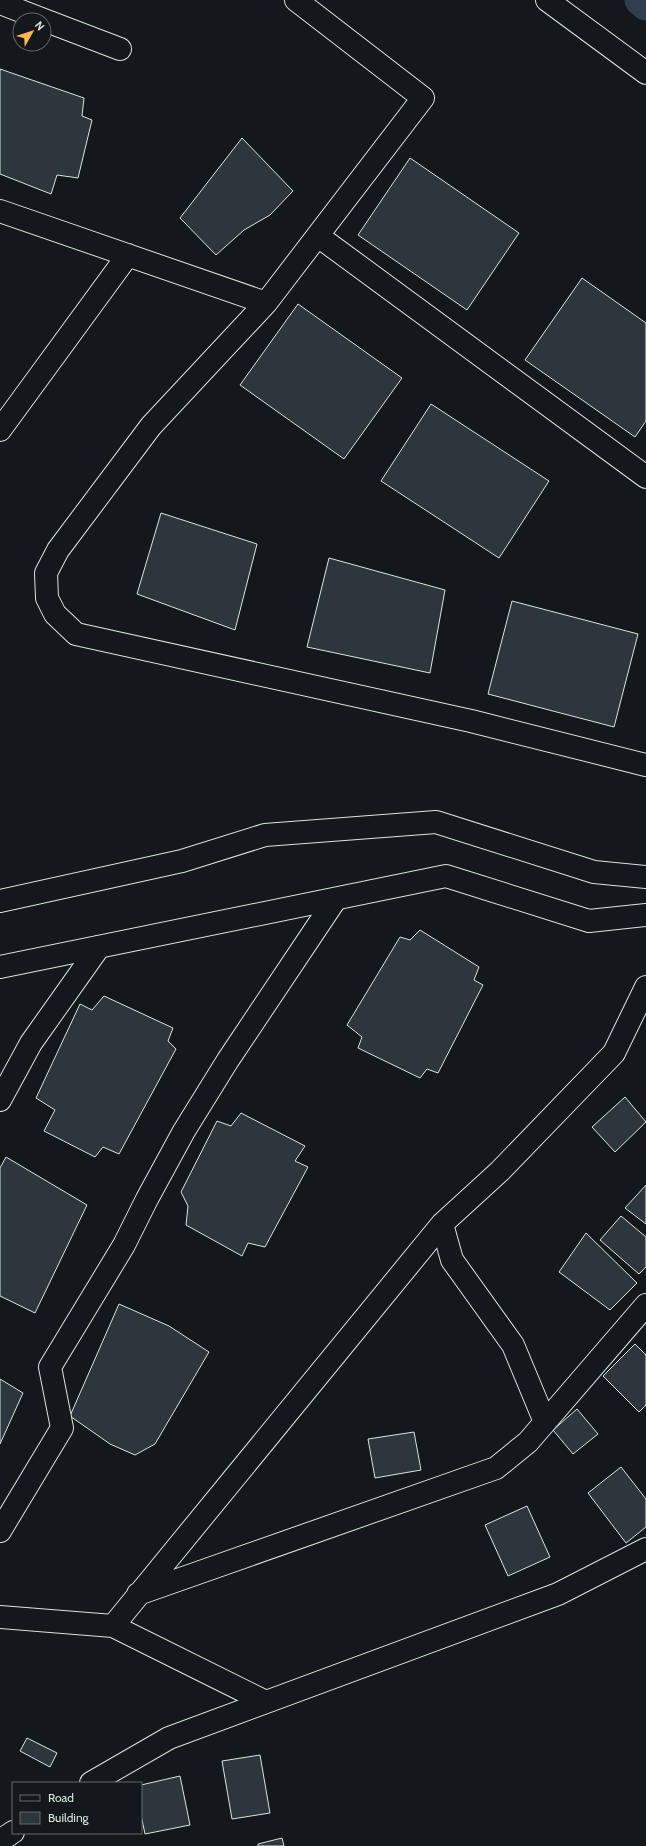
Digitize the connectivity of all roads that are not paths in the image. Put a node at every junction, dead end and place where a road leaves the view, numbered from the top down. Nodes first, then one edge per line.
1 (296, 0) edge
2 (547, 0) edge
3 (0, 3) edge
4 (23, 12) edge
5 (52, 23) edge
6 (120, 49) dead end
7 (646, 73) edge
8 (0, 211) edge
9 (318, 236) junction
10 (128, 255) junction
11 (266, 302) junction
12 (0, 430) edge
13 (646, 477) edge
14 (646, 764) edge
15 (646, 877) edge
16 (335, 900) junction
17 (0, 901) edge
18 (646, 915) edge
19 (99, 947) junction
20 (0, 967) edge
21 (646, 987) edge
22 (0, 1100) edge
23 (442, 1224) junction
24 (646, 1305) edge
25 (545, 1422) junction
26 (0, 1532) edge
27 (646, 1549) edge
28 (138, 1594) junction
29 (0, 1617) edge
30 (113, 1626) junction
31 (266, 1702) junction
32 (93, 1782) edge
33 (12, 1833) edge
34 (0, 1841) edge

1 - 9 street
2 - 7 street
3 - 4 street
5 - 6 street
8 - 10 street
9 - 11 street
9 - 13 street
10 - 11 street
10 - 12 street
11 - 14 street
15 - 17 street
16 - 18 street
16 - 19 street
16 - 26 street
19 - 20 street
19 - 22 street
21 - 23 street
23 - 25 street
23 - 28 street
24 - 25 street
25 - 28 street
27 - 31 street
28 - 30 street
29 - 30 street
30 - 31 street
31 - 32 street
33 - 34 street

